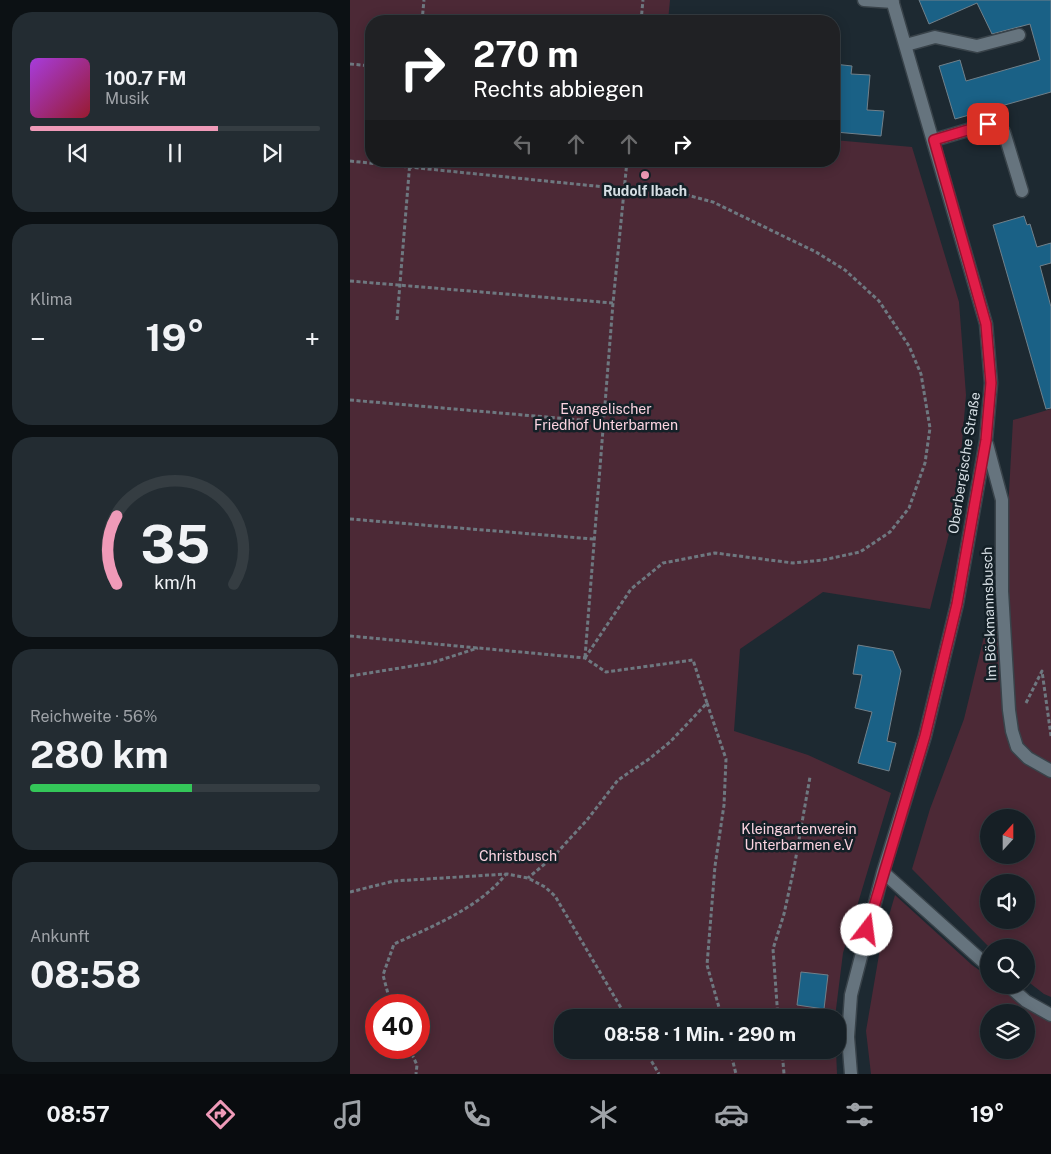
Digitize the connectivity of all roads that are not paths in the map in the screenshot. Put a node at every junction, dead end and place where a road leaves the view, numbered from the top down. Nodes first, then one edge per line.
1 (864, 0) edge
2 (892, 1) edge
3 (1019, 35) dead end
4 (906, 44) junction
5 (934, 140) junction
6 (1022, 191) dead end
7 (986, 440) junction
8 (1051, 771) edge
9 (883, 872) junction
10 (980, 959) edge
11 (1018, 994) edge
12 (1051, 1015) edge
13 (851, 1074) edge

1 - 2 street, Oberbergische Straße
2 - 4 street, Oberbergische Straße
3 - 4 street
4 - 5 street, Oberbergische Straße
5 - 6 street
5 - 7 street, Oberbergische Straße
7 - 8 street, Im Böckmannsbusch
7 - 9 street, Oberbergische Straße
9 - 10 street
9 - 13 street, Oberbergische Straße
11 - 12 street

